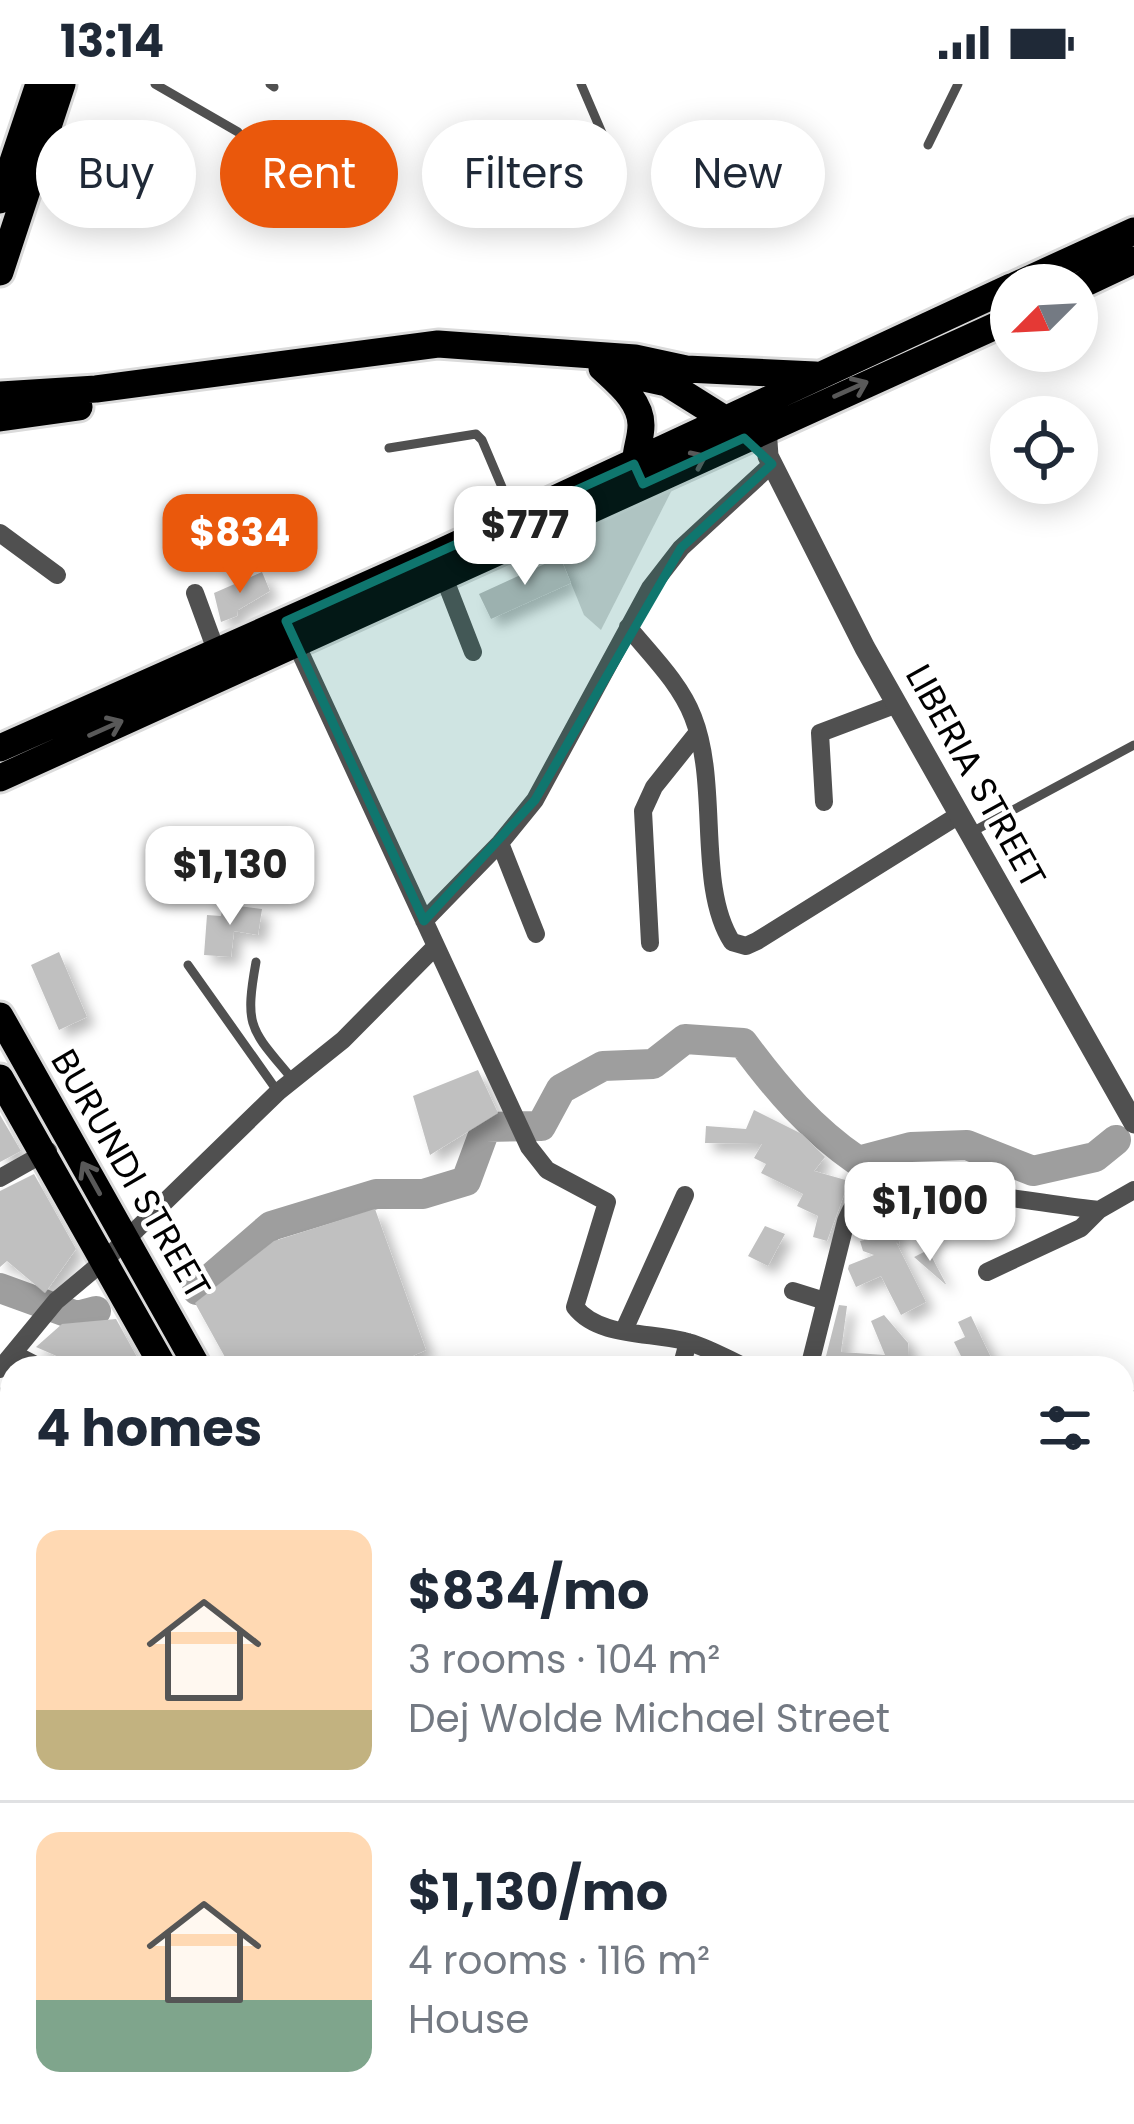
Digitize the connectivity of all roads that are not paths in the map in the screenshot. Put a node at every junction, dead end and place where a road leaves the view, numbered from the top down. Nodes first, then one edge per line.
1 (39, 84) edge
2 (62, 84) edge
3 (155, 84) edge
4 (581, 84) edge
5 (958, 84) edge
6 (596, 120) edge
7 (220, 122) edge
8 (19, 143) edge
9 (928, 145) dead end
10 (0, 200) edge
11 (1134, 230) edge
12 (1134, 260) edge
13 (1060, 264) edge
14 (0, 272) edge
15 (1098, 277) edge
16 (990, 296) edge
17 (990, 328) edge
18 (356, 360) junction
19 (602, 368) junction
20 (686, 369) junction
21 (0, 375) edge
22 (820, 375) junction
23 (11, 394) edge
24 (0, 418) edge
25 (755, 435) junction
26 (388, 448) dead end
27 (639, 474) junction
28 (516, 518) junction
29 (0, 533) edge
30 (439, 565) junction
31 (57, 575) dead end
32 (195, 592) dead end
33 (628, 627) junction
34 (291, 632) junction
35 (218, 652) junction
36 (473, 652) dead end
37 (897, 704) junction
38 (698, 732) junction
39 (1134, 745) edge
40 (0, 748) edge
41 (0, 778) edge
42 (824, 802) dead end
43 (964, 824) junction
44 (500, 843) junction
45 (424, 921) junction
46 (536, 934) dead end
47 (650, 944) dead end
48 (435, 946) junction
49 (256, 962) dead end
50 (188, 965) dead end
51 (0, 1016) edge
52 (0, 1078) edge
53 (286, 1086) junction
54 (1134, 1123) edge
55 (69, 1139) junction
56 (43, 1154) junction
57 (0, 1178) edge
58 (1134, 1190) edge
59 (685, 1195) dead end
60 (1099, 1210) junction
61 (124, 1239) junction
62 (105, 1260) junction
63 (987, 1272) dead end
64 (793, 1292) dead end
65 (825, 1301) junction
66 (624, 1330) junction
67 (688, 1342) junction
68 (12, 1356) edge
69 (157, 1356) edge
70 (191, 1356) edge
71 (684, 1356) edge
72 (720, 1356) edge
73 (812, 1356) edge

1 - 8 main road
2 - 8 main road
3 - 7 lane
4 - 6 lane
5 - 9 lane
8 - 10 main road
8 - 14 main road
11 - 13 main road
12 - 15 main road
16 - 22 main road
25 -> 17 main road
18 - 19 main road
18 - 20 main road
18 - 23 main road
18 - 24 main road
19 - 25 main road
19 - 27 main road
20 - 22 main road
20 - 25 main road
21 - 23 main road
22 - 25 main road
25 - 27 main road
25 - 33 street
25 - 37 street, LIBERIA STREET
26 - 28 lane
27 - 28 main road
27 - 30 main road
28 - 30 main road
29 - 31 street
30 - 34 main road
30 - 36 street
32 - 35 street
33 - 38 street
33 - 44 street
34 - 35 main road
41 -> 34 main road
34 - 45 street
35 - 40 main road
37 - 42 street
37 - 43 street, LIBERIA STREET
38 - 43 street
38 - 47 street
39 - 43 lane
43 - 54 street, LIBERIA STREET
44 - 45 street
44 - 46 street
45 - 48 street
48 - 53 street
48 - 66 street
49 - 53 lane
50 - 53 lane
51 - 55 main road, BURUNDI STREET
52 - 56 main road, BURUNDI STREET
53 - 61 street
55 - 56 street
61 -> 55 main road, BURUNDI STREET
56 - 57 street
56 - 62 main road, BURUNDI STREET
58 - 60 street
59 - 66 street
60 - 63 street
60 - 65 street
61 - 62 street
61 - 70 main road, BURUNDI STREET
62 - 68 street
62 - 69 main road, BURUNDI STREET
64 - 65 street
65 - 73 street
66 - 67 street
67 - 71 street
67 - 72 street

